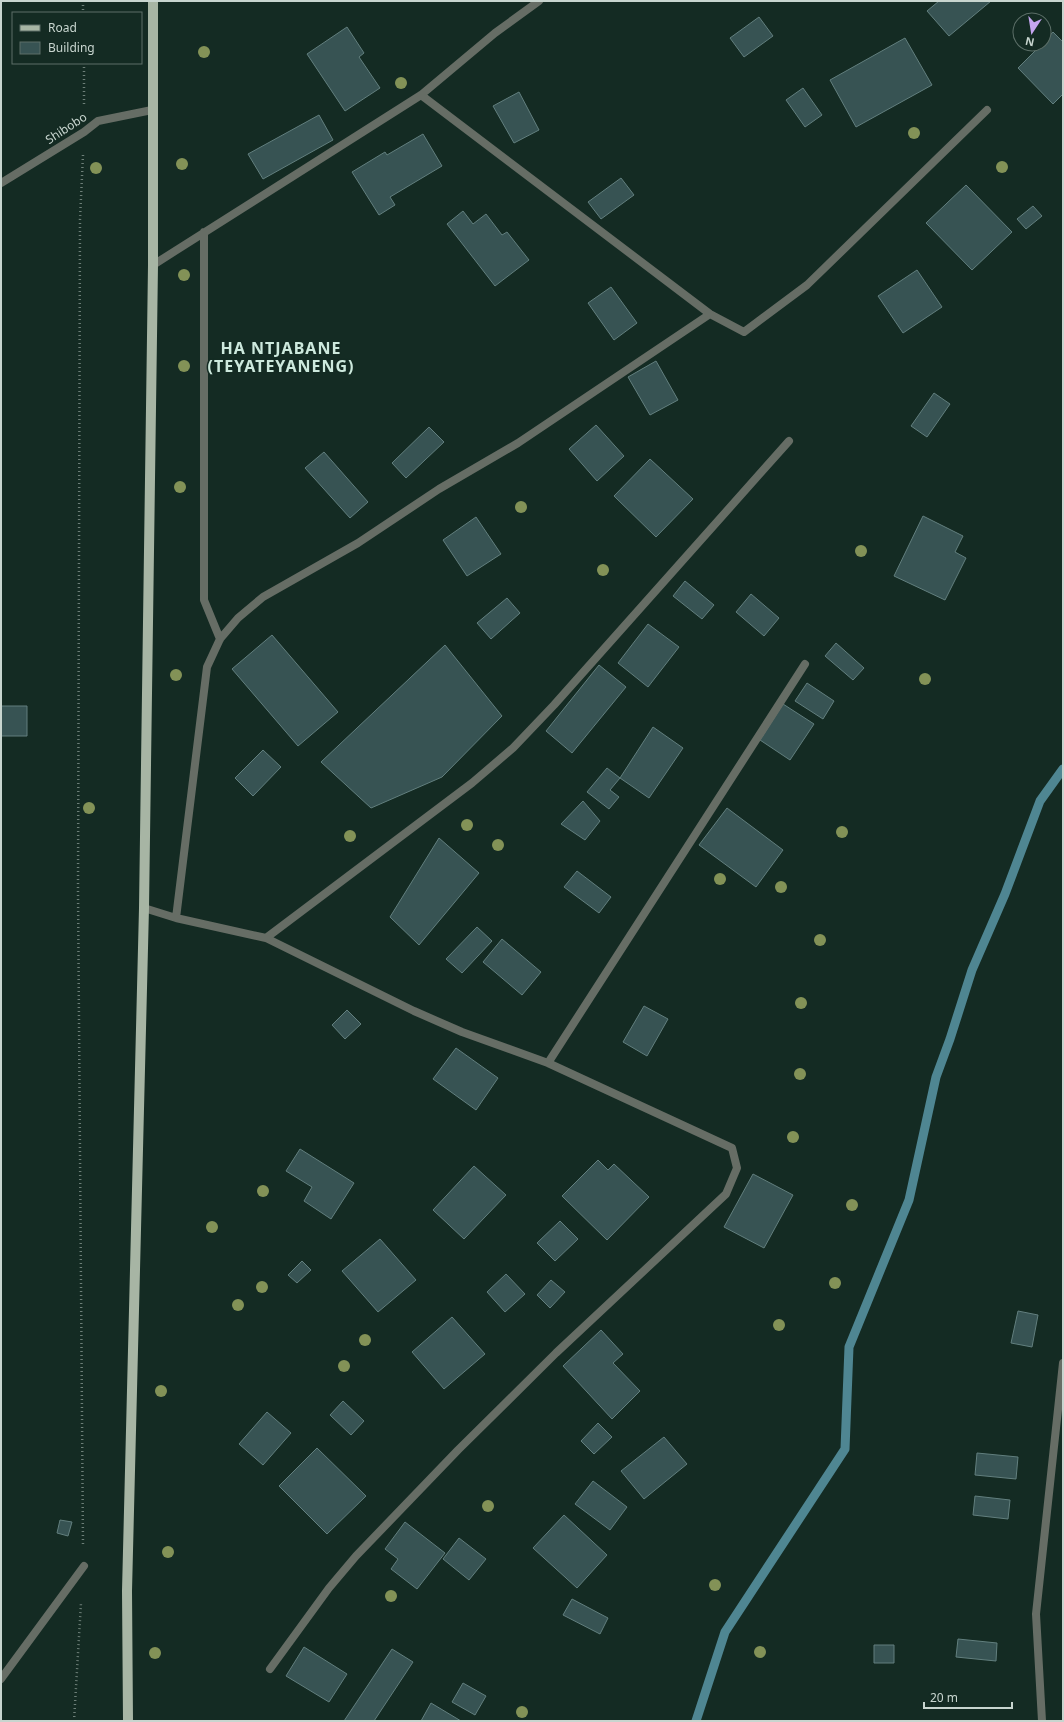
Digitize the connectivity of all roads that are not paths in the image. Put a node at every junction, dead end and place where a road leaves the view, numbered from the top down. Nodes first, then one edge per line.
1 (153, 1) edge
2 (539, 1) edge
3 (421, 95) junction
4 (152, 110) junction
5 (987, 110) dead end
6 (1, 183) edge
7 (204, 232) junction
8 (152, 264) junction
9 (710, 314) junction
10 (789, 441) dead end
11 (220, 639) junction
12 (805, 664) dead end
13 (144, 908) junction
14 (176, 918) junction
15 (266, 938) junction
16 (548, 1063) junction
17 (1063, 1363) edge
18 (84, 1566) road end
19 (270, 1669) dead end
20 (1, 1679) edge
21 (128, 1721) edge
22 (1042, 1721) edge

1 - 4 main road
2 - 3 street
3 - 7 street
3 - 9 street
4 - 6 street, Shibobo
4 - 8 main road
5 - 9 street
7 - 8 street
7 - 11 street
8 - 13 main road
9 - 11 street
10 - 15 street
11 - 14 street
12 - 16 street
13 - 14 street
13 - 21 main road
14 - 15 street
15 - 16 street
16 - 19 street
17 - 22 street
18 - 20 street

